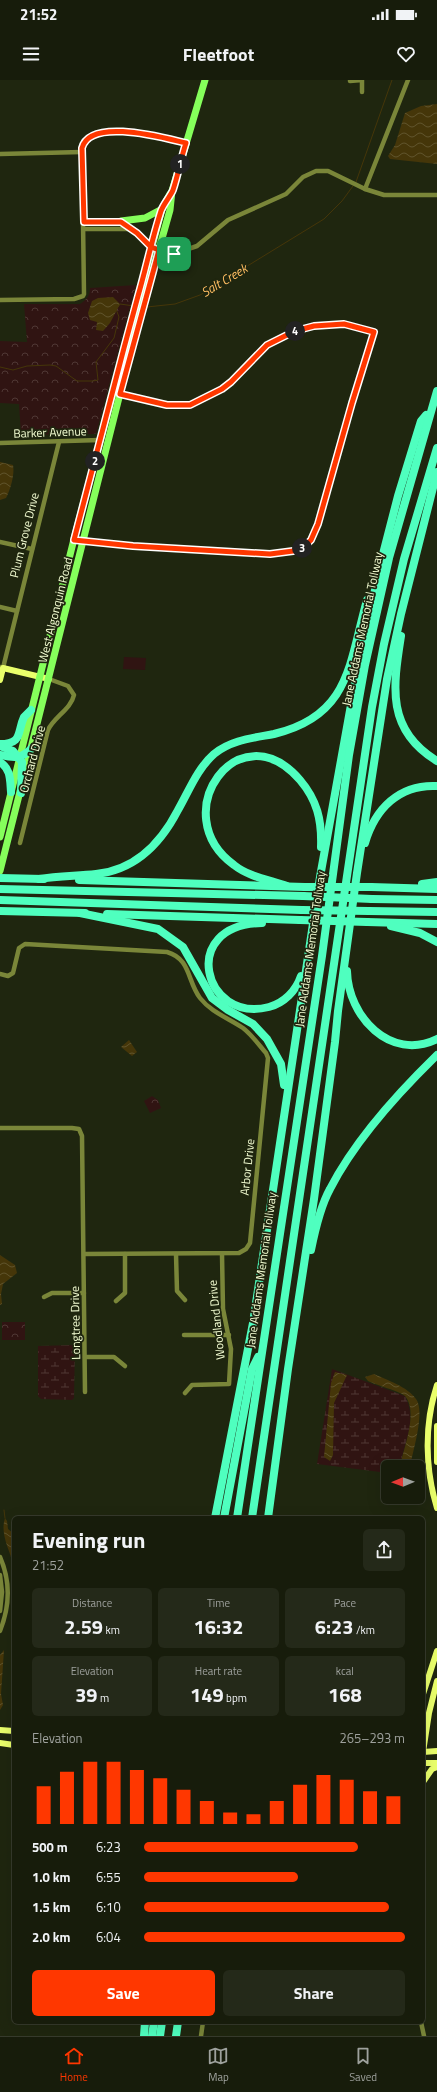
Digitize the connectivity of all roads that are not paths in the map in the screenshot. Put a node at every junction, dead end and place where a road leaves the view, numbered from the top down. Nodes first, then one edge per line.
1 (205, 80) edge
2 (408, 80) edge
3 (350, 81) dead end
4 (362, 92) dead end
5 (186, 143) junction
6 (82, 152) junction
7 (0, 154) edge
8 (365, 189) junction
9 (172, 191) junction
10 (437, 195) edge
11 (162, 209) junction
12 (84, 222) junction
13 (121, 222) junction
14 (129, 228) junction
15 (84, 229) junction
16 (151, 247) junction
17 (159, 250) junction
18 (141, 298) junction
19 (0, 300) edge
20 (138, 310) junction
21 (437, 391) edge
22 (112, 392) junction
23 (120, 394) junction
24 (431, 409) junction
25 (100, 440) junction
26 (59, 442) junction
27 (0, 443) edge
28 (437, 448) edge
29 (437, 472) edge
30 (74, 540) junction
31 (83, 540) junction
32 (0, 542) edge
33 (32, 549) junction
34 (382, 554) junction
35 (413, 566) junction
36 (0, 607) edge
37 (17, 611) junction
38 (2, 668) edge
39 (39, 677) junction
40 (49, 679) junction
41 (0, 680) edge
42 (31, 710) junction
43 (0, 745) edge
44 (32, 748) junction
45 (0, 755) edge
46 (19, 758) junction
47 (0, 762) edge
48 (437, 762) edge
49 (437, 786) edge
50 (11, 792) junction
51 (21, 793) junction
52 (0, 838) edge
53 (20, 842) dead end
54 (0, 871) edge
55 (357, 873) junction
56 (320, 877) junction
57 (0, 878) edge
58 (39, 879) junction
59 (437, 882) edge
60 (287, 886) junction
61 (384, 888) junction
62 (3, 889) edge
63 (437, 889) edge
64 (2, 900) edge
65 (437, 900) edge
66 (1, 911) edge
67 (437, 912) edge
68 (80, 913) junction
69 (298, 920) junction
70 (371, 922) junction
71 (437, 924) edge
72 (437, 942) edge
73 (310, 947) junction
74 (346, 954) junction
75 (0, 974) edge
76 (437, 1039) edge
77 (437, 1055) edge
78 (0, 1128) edge
79 (276, 1170) junction
80 (84, 1254) junction
81 (125, 1254) junction
82 (176, 1254) junction
83 (222, 1254) junction
84 (84, 1293) junction
85 (44, 1296) dead end
86 (185, 1300) dead end
87 (116, 1301) dead end
88 (184, 1335) dead end
89 (230, 1335) junction
90 (262, 1347) junction
91 (85, 1357) junction
92 (125, 1366) dead end
93 (288, 1369) junction
94 (437, 1385) edge
95 (85, 1392) dead end
96 (185, 1393) dead end
97 (437, 1426) edge
98 (437, 1462) edge
99 (437, 1508) edge
100 (215, 1516) edge
101 (224, 1516) edge
102 (237, 1516) edge
103 (252, 1516) edge
104 (268, 1516) edge
105 (0, 1557) edge
106 (0, 1575) edge
107 (0, 1611) edge
108 (0, 1631) edge
109 (437, 1651) edge
110 (437, 1681) edge
111 (425, 1688) edge
112 (0, 1730) edge
113 (12, 1731) edge
114 (425, 1739) edge
115 (0, 1743) edge
116 (12, 1745) edge
117 (425, 1752) edge
118 (437, 1752) edge
119 (425, 1763) edge
120 (437, 1763) edge
121 (437, 1767) edge
122 (425, 1779) edge
123 (145, 2024) edge
124 (154, 2024) edge
125 (162, 2024) edge
126 (178, 2024) edge
127 (203, 2024) edge
128 (421, 2024) edge
129 (144, 2036) edge
130 (152, 2036) edge
131 (160, 2036) edge
132 (176, 2036) edge
133 (201, 2036) edge
134 (424, 2036) edge

1 - 5 main road, West Algonquin Road
2 - 8 street
3 - 4 street
5 - 6 street
5 - 9 main road, West Algonquin Road
6 - 7 street
6 - 12 street
8 - 10 street
8 - 17 street
9 - 11 main road, West Algonquin Road
9 - 17 main road, West Algonquin Road
11 - 13 main road
11 - 16 main road, West Algonquin Road
12 - 13 street
12 - 15 street
13 - 14 street
14 - 15 street
14 - 16 street
15 - 19 street
16 - 17 street
16 - 18 main road, West Algonquin Road
17 - 18 main road, West Algonquin Road
18 - 20 main road, West Algonquin Road
20 - 22 main road, West Algonquin Road
20 - 23 main road, West Algonquin Road
21 - 24 highway, Jane Addams Memorial Tollway
22 - 23 street
22 - 25 main road, West Algonquin Road
23 - 31 main road, West Algonquin Road
23 - 31 street
24 - 34 highway
24 - 90 highway, Jane Addams Memorial Tollway
25 - 26 street, Barker Avenue
25 - 30 main road, West Algonquin Road
26 - 27 street, Barker Avenue
26 - 33 street, Plum Grove Drive
28 - 103 highway, Jane Addams Memorial Tollway
29 - 35 highway
30 - 31 street
30 - 39 main road, West Algonquin Road
31 - 40 main road, West Algonquin Road
32 - 33 street
33 - 37 street, Plum Grove Drive
34 - 56 highway
34 - 58 highway
35 - 48 highway
35 - 55 highway
36 - 37 street
37 - 38 street, Plum Grove Drive
38 - 39 street
38 - 41 street, Plum Grove Drive
39 - 40 street
39 - 42 main road, West Algonquin Road
40 - 44 main road, West Algonquin Road
40 - 53 street, Orchard Drive
42 - 43 highway
42 - 46 main road, West Algonquin Road
43 - 46 highway
44 - 46 highway
44 - 51 main road, West Algonquin Road
45 - 46 highway
46 - 50 main road, West Algonquin Road
46 - 51 highway
47 - 50 highway
49 - 55 highway
50 - 52 main road, West Algonquin Road
51 - 54 main road, West Algonquin Road
55 - 74 highway
56 - 60 highway
56 - 73 highway
57 - 58 highway
58 - 60 highway
59 - 61 highway
60 - 61 highway, bridge
61 - 63 highway
62 - 65 highway, bridge
64 - 67 highway, bridge
66 - 68 highway
68 - 69 highway
68 - 79 highway
69 - 70 highway, bridge
69 - 73 highway
70 - 71 highway
70 - 72 highway
73 - 79 highway
74 - 76 highway
74 - 93 highway
75 - 83 street, Arbor Drive
77 - 93 highway
78 - 80 street
79 - 100 highway
80 - 81 street, Arbor Drive
80 - 84 street, Longtree Drive
81 - 82 street, Arbor Drive
81 - 87 street
82 - 83 street, Arbor Drive
82 - 86 street
83 - 89 street, Woodland Drive
84 - 85 street
84 - 91 street, Longtree Drive
88 - 89 street
89 - 96 street, Woodland Drive
90 - 101 highway
90 - 102 highway, Jane Addams Memorial Tollway
91 - 92 street
91 - 95 street, Longtree Drive
93 - 104 highway
94 - 99 street
97 - 98 street
105 - 108 street
106 - 107 street
109 - 111 street
110 - 114 street
112 - 113 street
115 - 116 street
117 - 118 street
119 - 120 street
121 - 122 street
123 - 129 highway
124 - 130 highway
125 - 131 highway
126 - 132 highway
127 - 133 street
128 - 134 street

